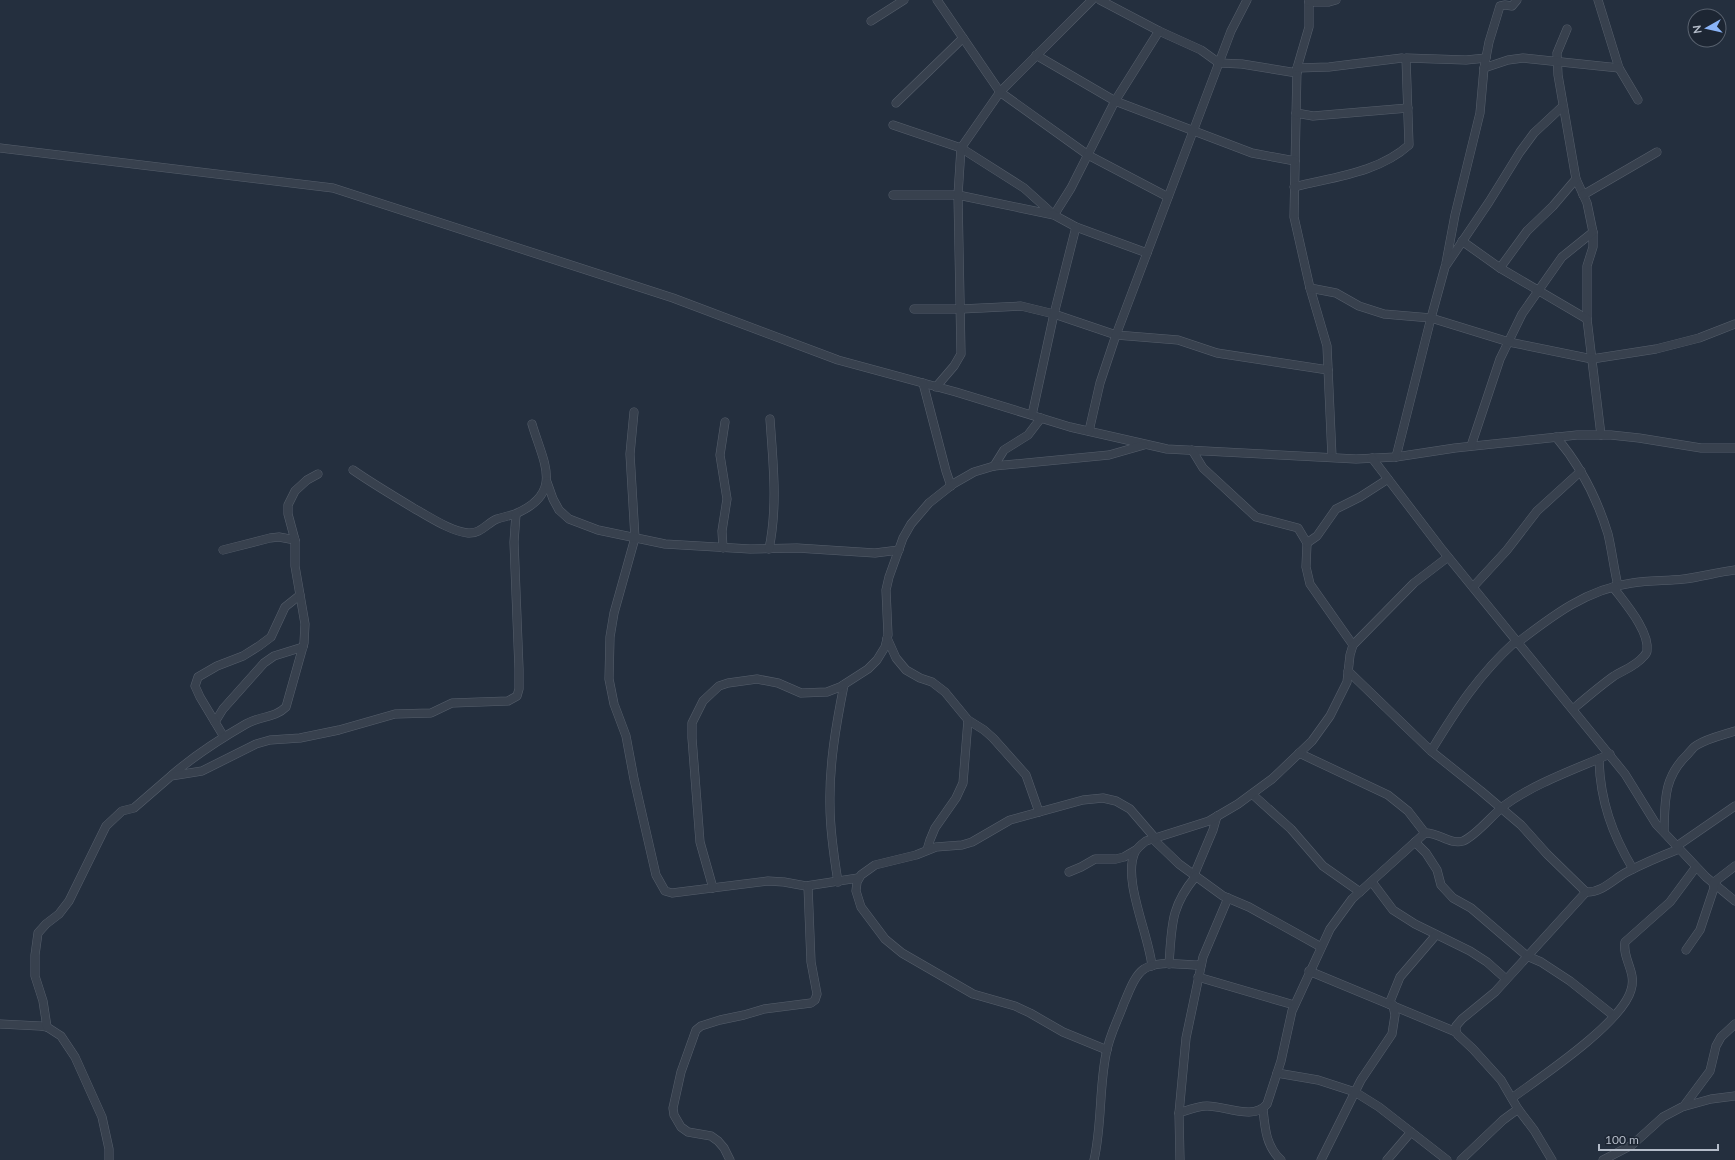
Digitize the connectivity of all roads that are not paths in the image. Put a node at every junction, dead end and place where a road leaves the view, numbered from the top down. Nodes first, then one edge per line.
1 (904, 0) edge
2 (937, 0) edge
3 (1092, 0) edge
4 (1100, 0) edge
5 (1247, 0) edge
6 (1336, 0) edge
7 (1517, 0) edge
8 (1598, 0) edge
9 (1309, 1) edge
10 (871, 22) dead end
11 (1566, 29) dead end
12 (1159, 31) junction
13 (962, 38) junction
14 (1036, 55) junction
15 (1402, 58) dead end
16 (1486, 58) junction
17 (1558, 62) junction
18 (1219, 63) junction
19 (1484, 68) junction
20 (1619, 68) junction
21 (1297, 70) junction
22 (1000, 92) junction
23 (1638, 100) dead end
24 (1115, 101) junction
25 (896, 103) dead end
26 (1563, 106) junction
27 (1408, 108) junction
28 (1296, 113) junction
29 (893, 125) dead end
30 (1193, 130) junction
31 (0, 148) edge
32 (961, 148) junction
33 (1657, 152) dead end
34 (1088, 155) junction
35 (1295, 161) junction
36 (1576, 179) junction
37 (1294, 187) junction
38 (893, 195) dead end
39 (958, 195) junction
40 (1583, 195) junction
41 (1168, 197) junction
42 (1054, 215) junction
43 (1076, 227) junction
44 (1593, 232) junction
45 (1462, 241) junction
46 (1147, 254) junction
47 (1445, 267) junction
48 (1500, 268) junction
49 (1310, 288) junction
50 (1538, 291) junction
51 (914, 309) dead end
52 (961, 309) junction
53 (1054, 314) junction
54 (1431, 318) junction
55 (1587, 319) junction
56 (1735, 324) edge
57 (1116, 335) junction
58 (1509, 342) junction
59 (1592, 359) junction
60 (1328, 370) junction
61 (923, 383) junction
62 (936, 387) junction
63 (634, 412) dead end
64 (1032, 415) junction
65 (1041, 418) junction
66 (770, 419) dead end
67 (725, 422) dead end
68 (532, 424) dead end
69 (1089, 431) junction
70 (1601, 435) junction
71 (1556, 437) junction
72 (1146, 444) junction
73 (1471, 446) junction
74 (1735, 448) edge
75 (1192, 450) junction
76 (1332, 457) junction
77 (1396, 457) junction
78 (1372, 458) junction
79 (994, 466) junction
80 (353, 470) dead end
81 (1581, 471) junction
82 (318, 474) dead end
83 (1388, 479) junction
84 (547, 482) junction
85 (951, 486) junction
86 (516, 514) junction
87 (635, 538) junction
88 (295, 540) junction
89 (1307, 543) junction
90 (722, 548) junction
91 (769, 549) junction
92 (223, 550) dead end
93 (899, 550) junction
94 (1448, 557) junction
95 (1735, 570) edge
96 (1615, 586) junction
97 (1472, 587) junction
98 (300, 595) junction
99 (887, 638) junction
100 (1516, 642) junction
101 (1353, 645) junction
102 (303, 647) junction
103 (1348, 671) junction
104 (844, 685) junction
105 (1573, 709) junction
106 (968, 720) junction
107 (215, 722) junction
108 (1735, 731) edge
109 (224, 737) junction
110 (1431, 751) junction
111 (1299, 753) junction
112 (1610, 754) junction
113 (1599, 759) junction
114 (171, 776) junction
115 (1252, 794) junction
116 (1735, 806) edge
117 (1502, 808) junction
118 (1039, 812) junction
119 (1217, 816) junction
120 (1664, 832) junction
121 (1425, 833) junction
122 (1154, 838) junction
123 (1415, 842) junction
124 (1678, 847) junction
125 (927, 850) junction
126 (1136, 850) junction
127 (1735, 866) edge
128 (1696, 867) junction
129 (1633, 869) junction
130 (1069, 872) dead end
131 (1195, 875) junction
132 (858, 878) junction
133 (838, 882) junction
134 (1372, 882) junction
135 (1712, 883) junction
136 (808, 886) junction
137 (713, 888) junction
138 (1360, 892) junction
139 (1586, 892) junction
140 (1228, 898) junction
141 (1735, 901) edge
142 (1436, 934) junction
143 (1321, 947) junction
144 (1686, 950) dead end
145 (1527, 956) junction
146 (1169, 964) junction
147 (1152, 966) junction
148 (1201, 966) junction
149 (1309, 971) junction
150 (1198, 976) junction
151 (1506, 979) junction
152 (1391, 1005) junction
153 (1294, 1006) junction
154 (1614, 1016) junction
155 (0, 1024) edge
156 (1735, 1024) edge
157 (47, 1027) junction
158 (1456, 1032) junction
159 (1107, 1050) junction
160 (1277, 1073) junction
161 (1355, 1092) junction
162 (1735, 1096) edge
163 (1512, 1098) junction
164 (1683, 1106) junction
165 (1263, 1109) junction
166 (1518, 1109) junction
167 (1180, 1112) junction
168 (1411, 1132) junction
169 (109, 1160) edge
170 (730, 1160) edge
171 (1094, 1160) edge
172 (1180, 1160) edge
173 (1281, 1160) edge
174 (1321, 1160) edge
175 (1387, 1160) edge
176 (1447, 1160) edge
177 (1461, 1160) edge
178 (1552, 1160) edge
179 (1603, 1160) edge

1 - 10 street
2 - 13 street
3 - 14 street
4 - 12 street
5 - 18 street
6 - 9 street
7 - 16 street
8 - 20 street
9 - 21 street
11 - 17 street
12 - 18 street
12 - 24 street
13 - 22 street
13 - 25 street
14 - 22 street
14 - 24 street
15 - 21 street
16 - 19 street
16 - 27 street
17 - 19 street
17 - 20 street
17 - 26 street
18 - 21 street
18 - 30 street
19 - 47 street
20 - 23 street
21 - 28 street
22 - 32 street
22 - 34 street
24 - 30 street
24 - 34 street
26 - 36 street
26 - 45 street
27 - 28 street
27 - 37 street
28 - 35 street
29 - 32 street
30 - 35 street
30 - 41 street
31 - 61 street
32 - 39 street
32 - 42 street
33 - 40 street
34 - 41 street
34 - 42 street
35 - 37 street
36 - 40 street
36 - 48 street
37 - 49 street
38 - 39 street
39 - 42 street
39 - 52 street
40 - 44 street
41 - 46 street
42 - 43 street
43 - 46 street
43 - 53 street
44 - 50 street
44 - 55 street
45 - 47 street
45 - 48 street
46 - 57 street
47 - 54 street
48 - 50 street
49 - 54 street
49 - 60 street
50 - 55 street
50 - 58 street
51 - 52 street
52 - 53 street
52 - 62 street
53 - 57 street
53 - 64 street
54 - 58 street
54 - 77 street
55 - 59 street
56 - 59 street
57 - 60 street
57 - 69 street
58 - 59 street
58 - 73 street
59 - 70 street
60 - 76 street
61 - 62 street
61 - 85 street
62 - 64 street
63 - 87 street
64 - 65 street
65 - 69 street
65 - 79 street
66 - 91 street
67 - 90 street
68 - 84 street
69 - 72 street
70 - 71 street
70 - 74 street
71 - 73 street
71 - 81 street
72 - 75 street
72 - 79 street
73 - 77 street
75 - 76 street
75 - 89 street
76 - 78 street
77 - 78 street
78 - 83 street
79 - 85 street
80 - 86 street
81 - 96 street
81 - 97 street
82 - 88 street
83 - 89 street
83 - 94 street
84 - 86 street
84 - 87 street
85 - 93 street
86 - 114 street
87 - 90 street
87 - 137 street
88 - 92 street
88 - 98 street
89 - 101 street
90 - 91 street
91 - 93 street
93 - 99 street
94 - 97 street
94 - 101 street
95 - 96 street
96 - 100 street
96 - 105 street
97 - 100 street
98 - 102 street
98 - 107 street
99 - 104 street
99 - 106 street
100 - 105 street
100 - 110 street
101 - 103 street
102 - 107 street
102 - 109 street
103 - 110 street
103 - 111 street
104 - 133 street
104 - 137 street
105 - 112 street
106 - 118 street
106 - 125 street
107 - 109 street
108 - 120 street
109 - 114 street
110 - 117 street
111 - 115 street
111 - 121 street
112 - 113 street
112 - 120 street
113 - 117 street
113 - 129 street
114 - 157 street
115 - 119 street
115 - 138 street
116 - 124 street
117 - 121 street
117 - 139 street
118 - 122 street
118 - 125 street
119 - 122 street
119 - 131 street
120 - 124 street
121 - 123 street
122 - 126 street
122 - 131 street
123 - 134 street
123 - 145 street
124 - 128 street
124 - 129 street
125 - 132 street
126 - 130 street
126 - 147 street
127 - 135 street
128 - 135 street
128 - 154 street
129 - 139 street
131 - 140 street
131 - 146 street
132 - 133 street
132 - 159 street
133 - 136 street
134 - 138 street
134 - 142 street
135 - 141 street
135 - 144 street
136 - 137 street
136 - 170 street
138 - 143 street
139 - 145 street
140 - 143 street
140 - 148 street
142 - 151 street
142 - 152 street
143 - 149 street
145 - 151 street
145 - 154 street
146 - 147 street
146 - 148 street
147 - 159 street
148 - 150 street
149 - 152 street
149 - 153 street
150 - 153 street
150 - 167 street
151 - 158 street
152 - 158 street
152 - 161 street
153 - 160 street
154 - 163 street
155 - 157 street
156 - 164 street
157 - 169 street
158 - 163 street
159 - 171 street
160 - 161 street
160 - 165 street
161 - 168 street
161 - 174 street
162 - 164 street
163 - 166 street
164 - 179 street
165 - 167 street
165 - 173 street
166 - 177 street
166 - 178 street
167 - 172 street
168 - 175 street
168 - 176 street

